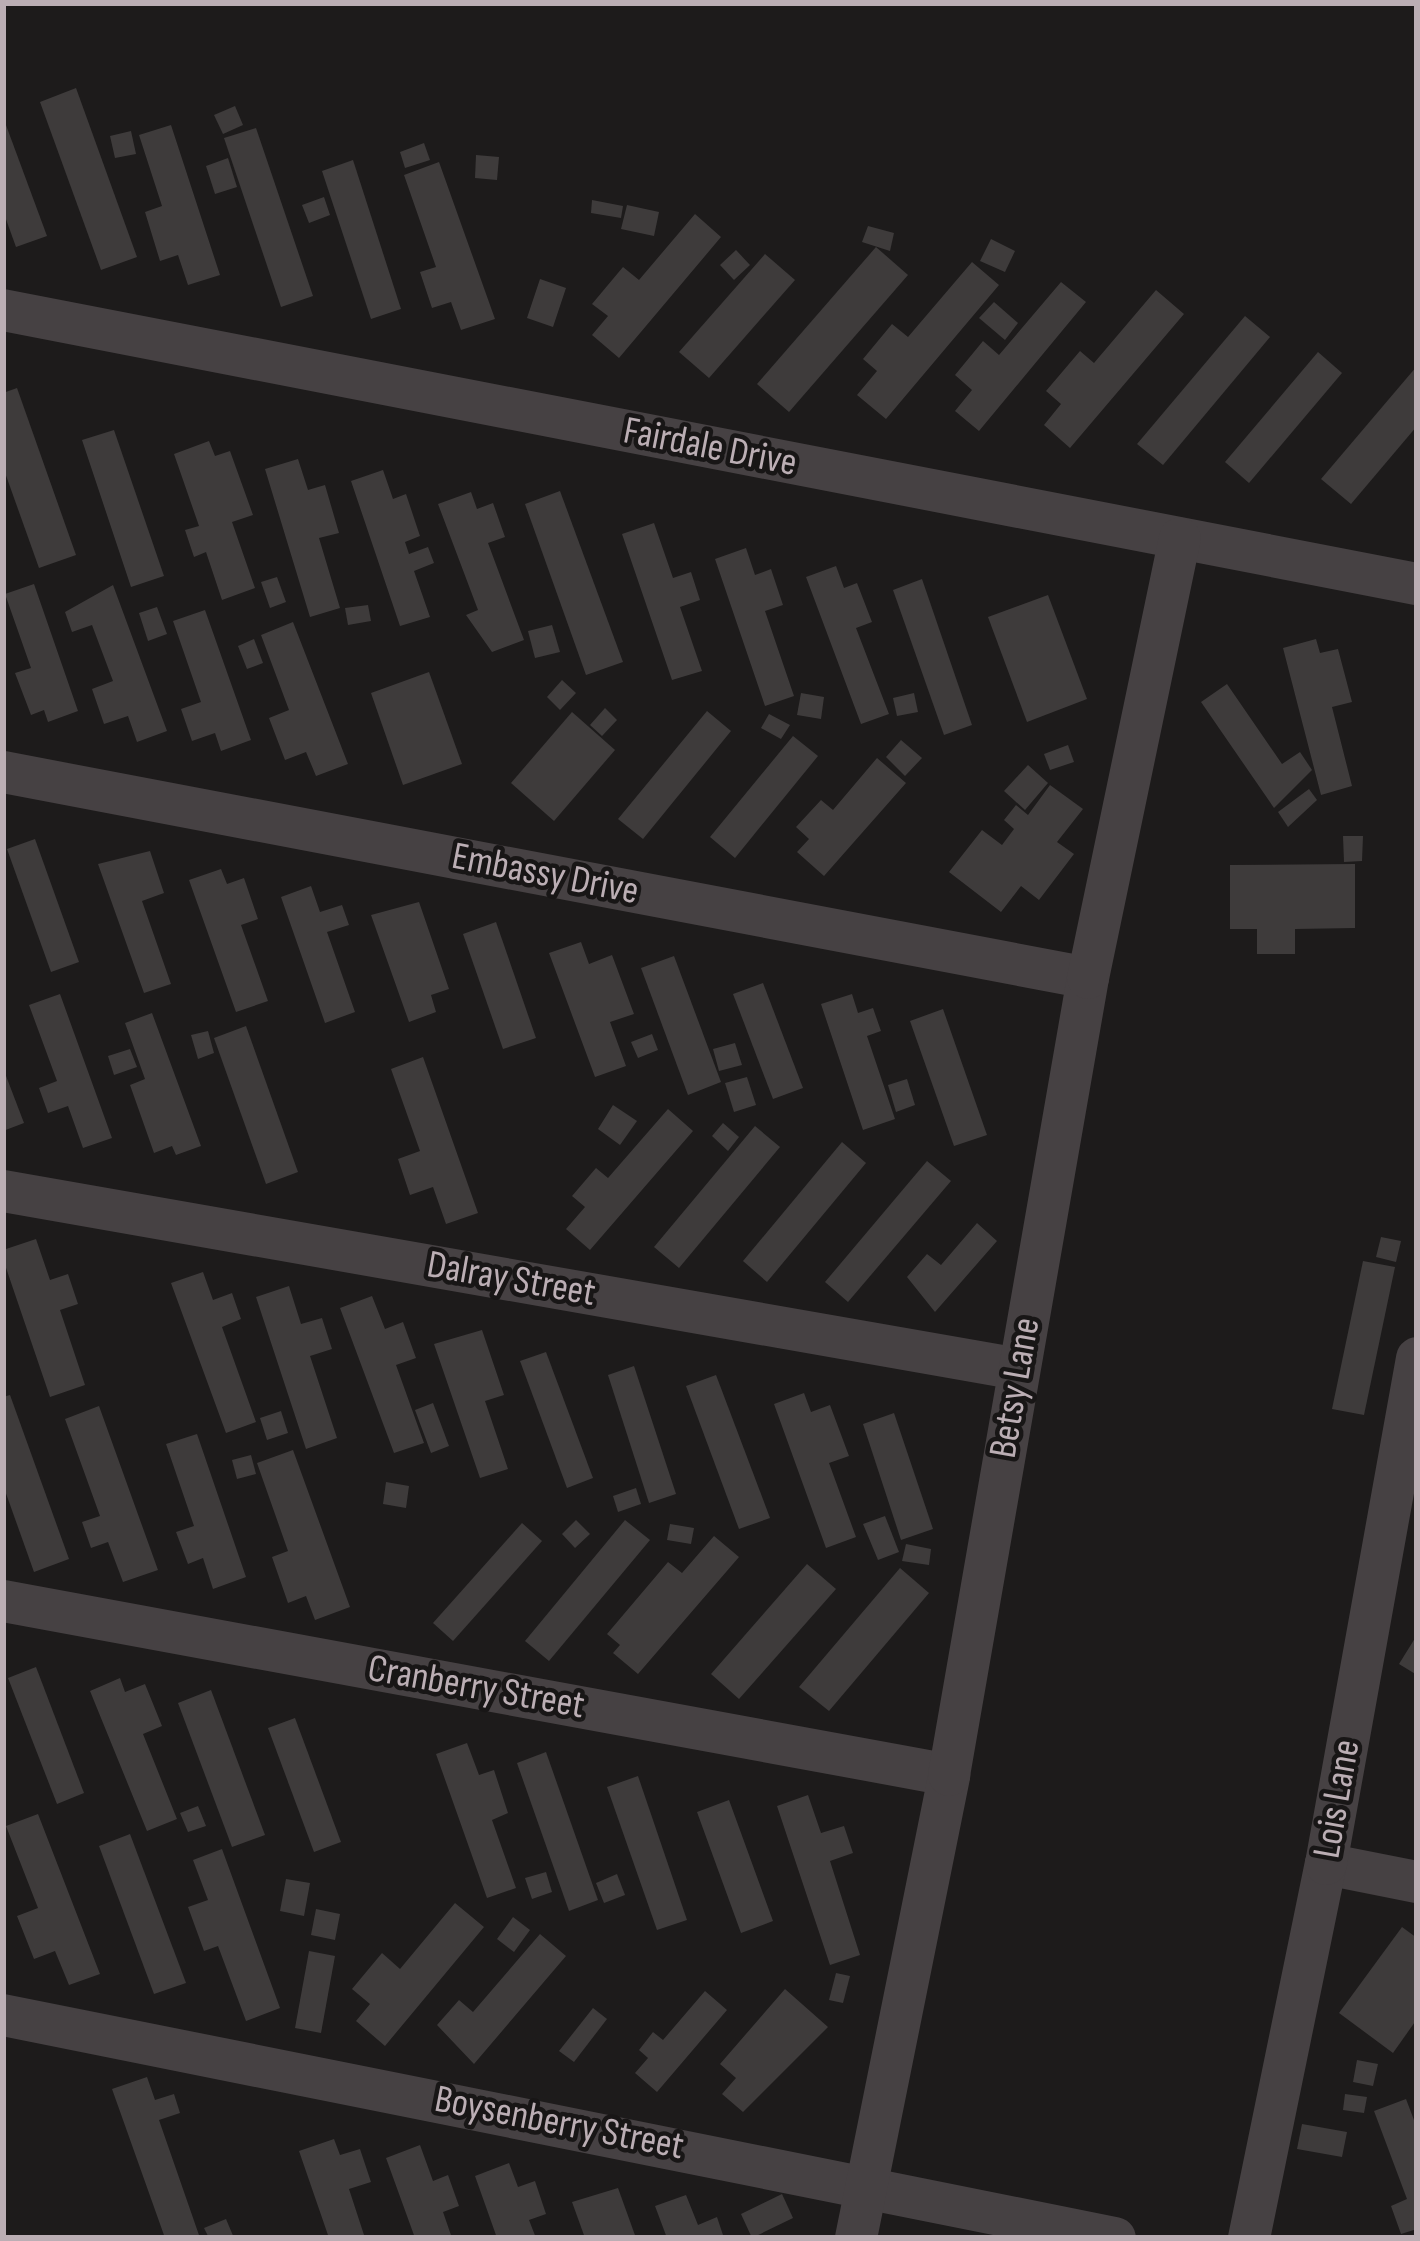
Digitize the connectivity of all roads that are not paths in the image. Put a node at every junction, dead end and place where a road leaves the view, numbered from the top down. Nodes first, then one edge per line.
1 (3, 310) edge
2 (1180, 539) junction
3 (1417, 584) edge
4 (3, 772) edge
5 (1088, 978) junction
6 (3, 1191) edge
7 (1417, 1358) edge
8 (1019, 1369) junction
9 (1406, 1475) edge
10 (3, 1601) edge
11 (949, 1775) junction
12 (1327, 1864) junction
13 (1417, 1882) edge
14 (3, 2015) edge
15 (866, 2185) junction
16 (856, 2238) edge
17 (1115, 2238) edge
18 (1249, 2238) edge

1 - 2 street, Fairdale Drive
2 - 3 street, Fairdale Drive
2 - 5 street, Betsy Lane
4 - 5 street, Embassy Drive
5 - 8 street, Betsy Lane
6 - 8 street, Dalray Street
7 - 9 street, Lois Lane
8 - 11 street, Betsy Lane
9 - 12 street, Lois Lane
10 - 11 street, Cranberry Street
11 - 15 street, Betsy Lane
12 - 13 street
12 - 18 street, Lois Lane
14 - 15 street, Boysenberry Street
15 - 16 street, Betsy Lane
15 - 17 street, Boysenberry Street

